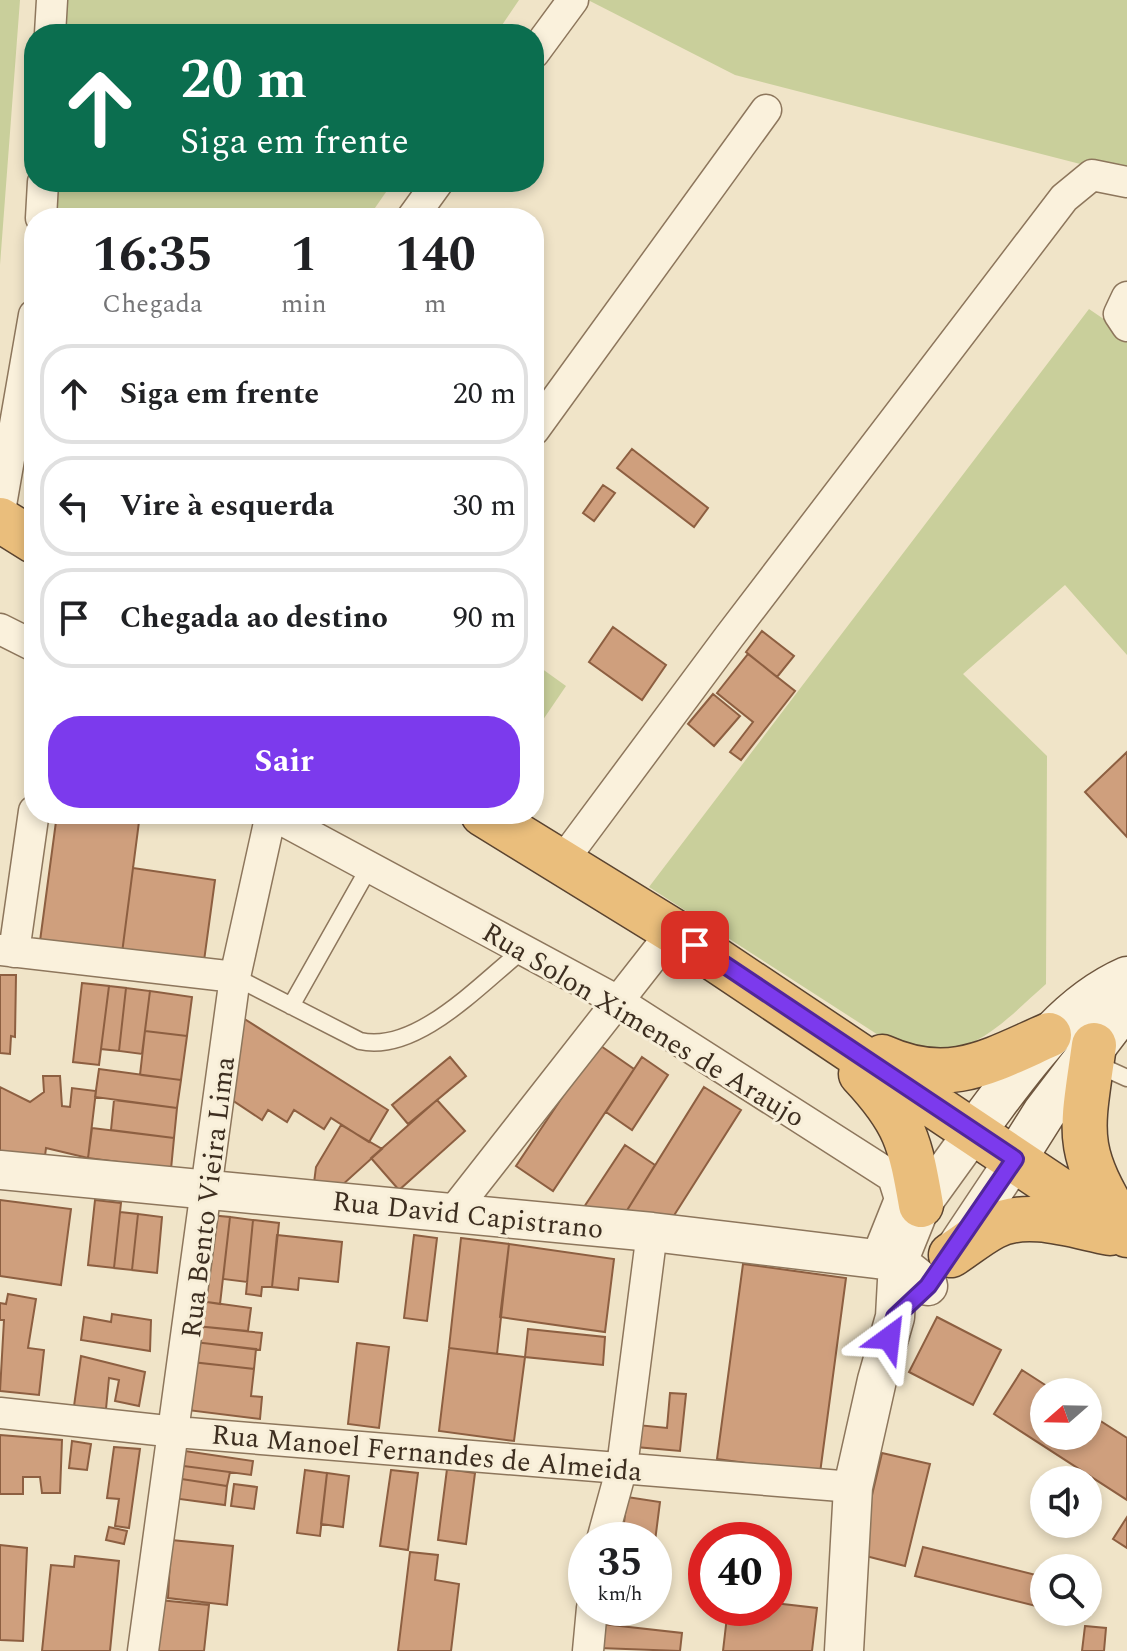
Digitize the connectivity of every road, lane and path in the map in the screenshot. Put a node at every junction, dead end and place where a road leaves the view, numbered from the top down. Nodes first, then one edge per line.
1 (52, 0) edge
2 (573, 0) edge
3 (51, 24) edge
4 (544, 39) edge
5 (766, 110) dead end
6 (1127, 182) edge
7 (1127, 297) edge
8 (1127, 326) edge
9 (544, 416) edge
10 (24, 420) edge
11 (0, 511) edge
12 (0, 520) edge
13 (24, 535) edge
14 (0, 629) edge
15 (24, 641) edge
16 (31, 824) edge
17 (269, 824) edge
18 (290, 824) edge
19 (499, 824) edge
20 (561, 863) junction
21 (370, 866) junction
22 (673, 931) junction
23 (524, 949) junction
24 (7, 951) edge
25 (235, 977) junction
26 (1127, 978) edge
27 (1127, 988) edge
28 (616, 1000) junction
29 (291, 1006) junction
30 (818, 1029) junction
31 (1049, 1035) junction
32 (1104, 1062) edge
33 (973, 1133) junction
34 (1015, 1159) junction
35 (0, 1170) edge
36 (209, 1189) junction
37 (921, 1205) junction
38 (452, 1213) junction
39 (652, 1232) junction
40 (1127, 1235) edge
41 (887, 1261) junction
42 (939, 1270) junction
43 (895, 1317) junction
44 (0, 1413) edge
45 (176, 1432) junction
46 (622, 1467) junction
47 (853, 1487) junction
48 (607, 1522) edge
49 (590, 1626) edge
50 (143, 1651) edge
51 (588, 1651) edge
52 (844, 1651) edge

1 - 3 street
2 - 4 street
5 - 9 street
6 - 20 street
7 - 8 street
10 - 11 street
12 - 13 highway
14 - 15 street
16 - 24 street
17 - 25 street, Rua Bento Vieira Lima
18 - 21 street, Rua Solon Ximenes de Araujo
19 - 20 highway
20 - 22 highway
21 - 23 street, Rua Solon Ximenes de Araujo
21 - 29 lane
22 - 28 street
22 - 30 highway
23 - 28 street, Rua Solon Ximenes de Araujo
23 - 29 lane
24 - 25 street
25 - 29 lane
25 - 36 street, Rua Bento Vieira Lima
26 - 31 main road
27 - 32 main road
28 - 38 street
28 - 41 street, Rua Solon Ximenes de Araujo
30 - 31 highway
30 - 33 highway
30 - 37 highway
31 - 33 main road
32 - 34 main road
32 - 40 highway
33 - 34 highway
33 - 37 street
34 - 40 highway
34 - 42 street
35 - 36 street, Rua David Capistrano
36 - 38 street, Rua David Capistrano
36 - 45 street, Rua Bento Vieira Lima
37 - 41 street
38 - 39 street, Rua David Capistrano
39 - 41 street, Rua David Capistrano
39 - 46 street
40 - 42 highway
41 - 42 street
41 - 43 street
42 - 43 street
43 - 47 street
44 - 45 street, Rua Manoel Fernandes de Almeida
45 - 46 street, Rua Manoel Fernandes de Almeida
45 - 50 street, Rua Bento Vieira Lima
46 - 47 street, Rua Manoel Fernandes de Almeida
46 - 48 street
47 - 52 street
49 - 51 street

